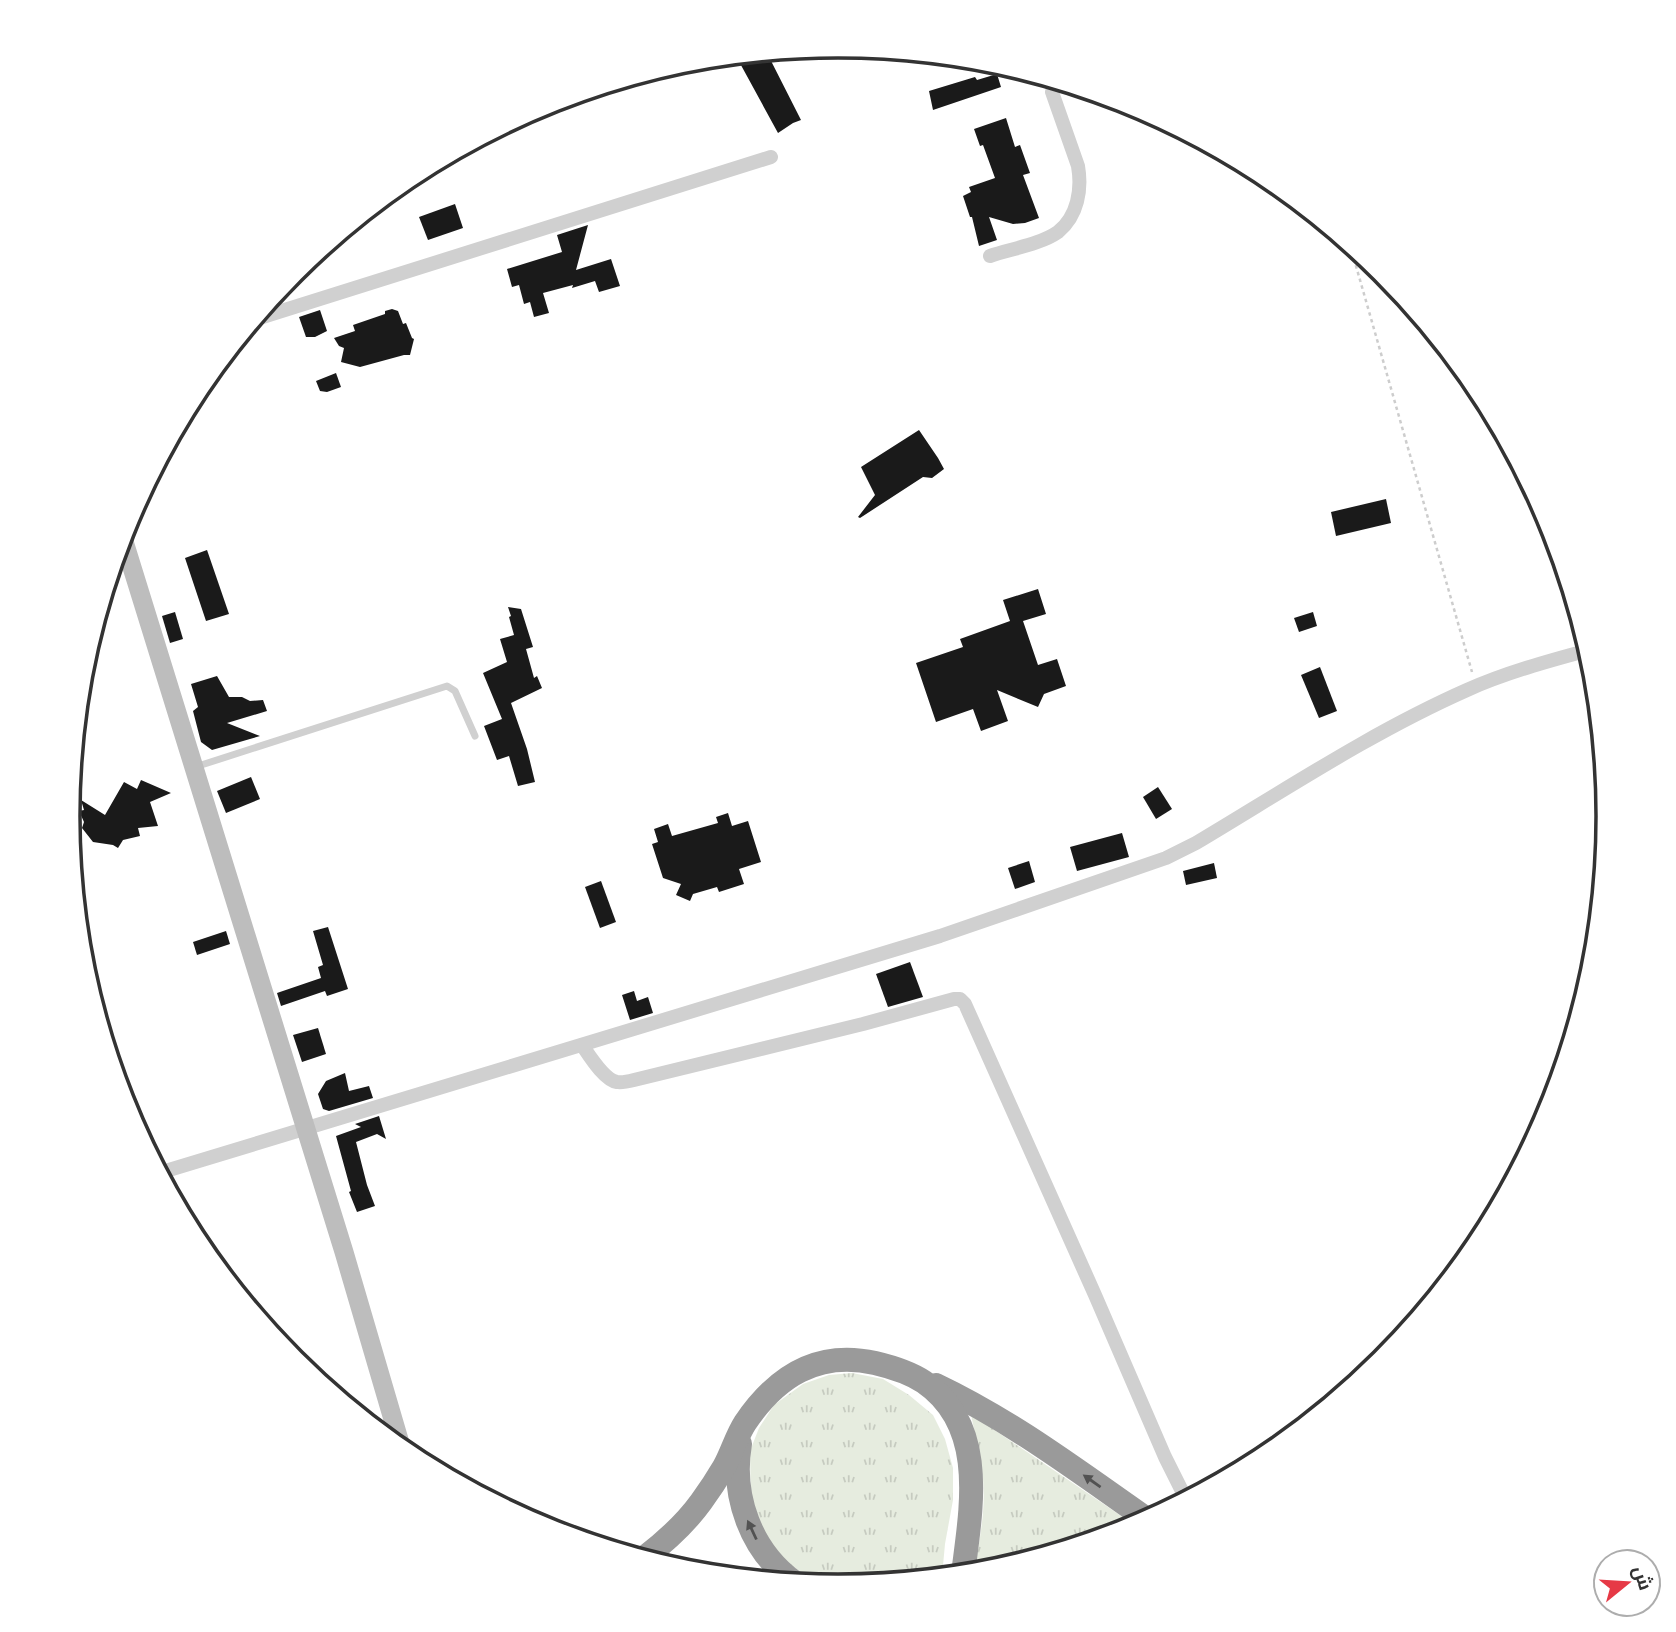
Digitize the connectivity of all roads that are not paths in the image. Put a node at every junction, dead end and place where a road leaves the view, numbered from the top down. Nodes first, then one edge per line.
1 (1053, 90) edge
2 (771, 157) dead end
3 (990, 256) dead end
4 (269, 315) edge
5 (127, 552) edge
6 (1578, 653) edge
7 (475, 736) dead end
8 (194, 768) junction
9 (582, 1045) junction
10 (306, 1128) junction
11 (168, 1170) edge
12 (909, 1373) junction
13 (743, 1426) junction
14 (397, 1432) edge
15 (1182, 1491) edge
16 (1137, 1513) edge
17 (654, 1551) edge
18 (964, 1564) edge
19 (784, 1573) edge

1 - 3 street
2 - 4 street
5 - 8 street
6 - 9 street
7 - 8 lane
8 - 10 street
9 - 10 street
9 - 15 street
10 - 11 street
10 - 14 street
12 - 13 highway
16 -> 12 highway
12 - 18 highway
13 - 17 highway
19 -> 13 highway

